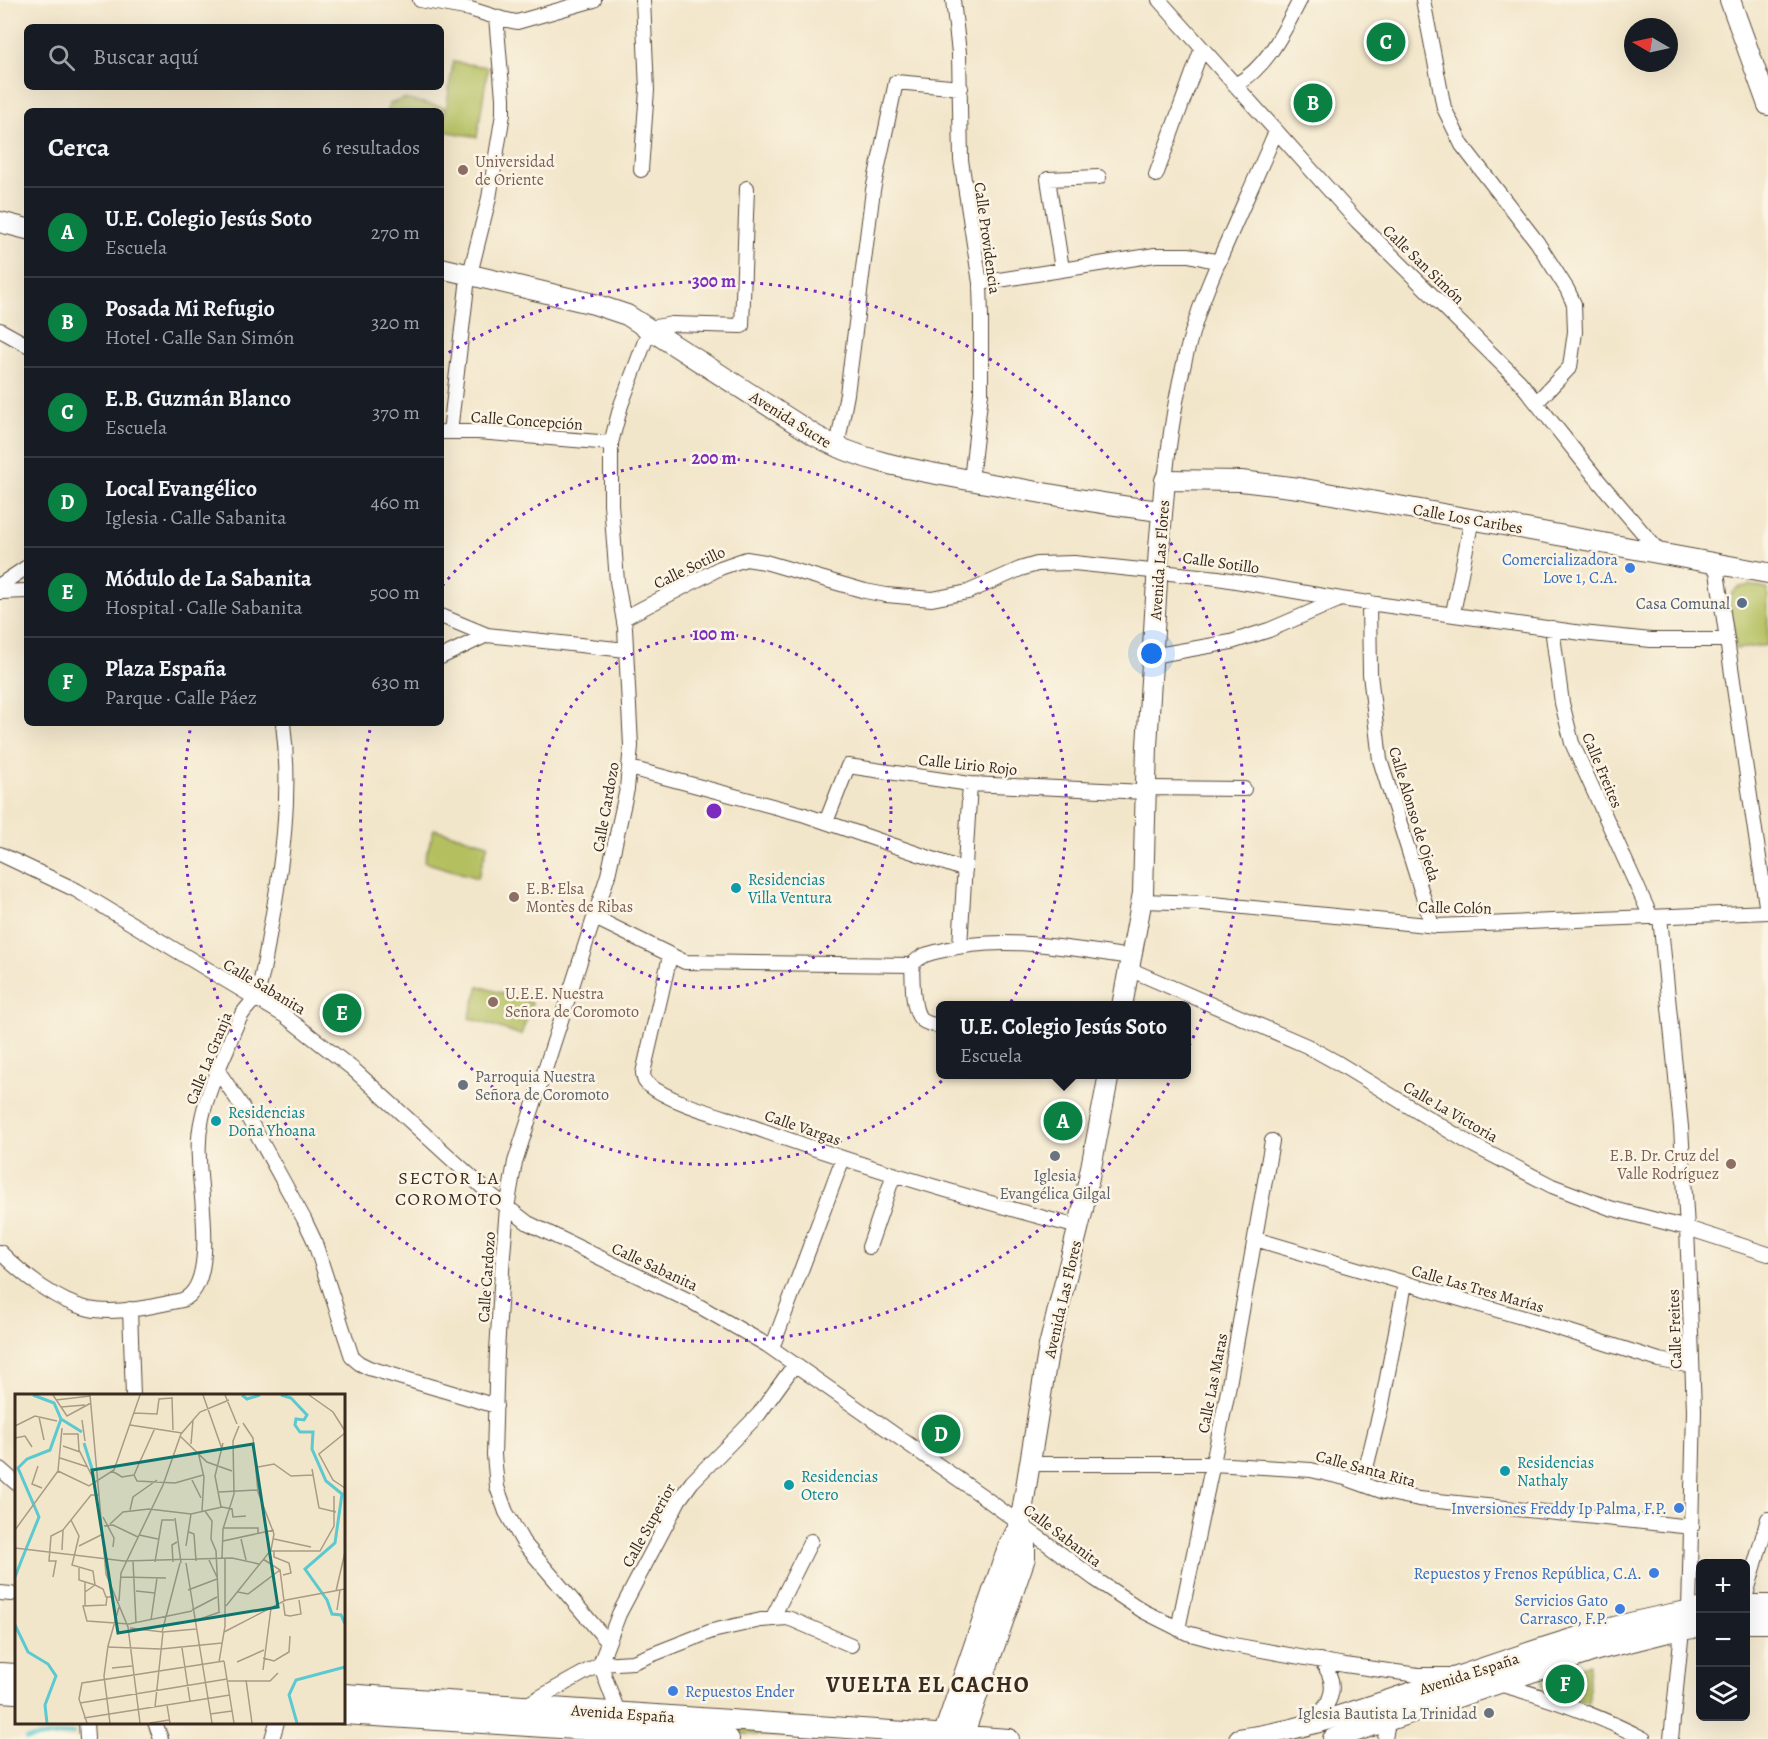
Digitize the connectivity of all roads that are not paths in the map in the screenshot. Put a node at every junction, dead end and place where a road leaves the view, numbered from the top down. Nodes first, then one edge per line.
1 (420, 0) edge
2 (594, 0) edge
3 (643, 0) edge
4 (953, 0) edge
5 (1160, 0) edge
6 (1300, 0) edge
7 (1424, 0) edge
8 (1730, 0) edge
9 (496, 17) junction
10 (1202, 48) junction
11 (1763, 77) edge
12 (1235, 85) junction
13 (961, 88) junction
14 (1768, 105) edge
15 (1276, 131) junction
16 (641, 170) dead end
17 (1156, 175) dead end
18 (1100, 177) dead end
19 (747, 188) dead end
20 (0, 222) edge
21 (24, 228) edge
22 (1219, 262) junction
23 (444, 269) edge
24 (1062, 269) junction
25 (470, 274) junction
26 (980, 283) junction
27 (650, 328) junction
28 (0, 330) edge
29 (24, 343) edge
30 (1537, 402) junction
31 (446, 432) edge
32 (611, 442) junction
33 (837, 447) junction
34 (970, 480) junction
35 (1165, 480) junction
36 (1162, 512) junction
37 (1472, 519) junction
38 (1662, 555) junction
39 (1716, 565) junction
40 (24, 569) edge
41 (1157, 570) junction
42 (1768, 573) edge
43 (0, 585) edge
44 (24, 591) edge
45 (0, 592) edge
46 (1341, 599) junction
47 (1369, 602) junction
48 (1453, 613) junction
49 (444, 617) edge
50 (624, 618) junction
51 (1552, 628) junction
52 (487, 635) junction
53 (1727, 640) junction
54 (626, 650) junction
55 (444, 656) edge
56 (1152, 656) junction
57 (283, 726) edge
58 (630, 768) junction
59 (970, 784) junction
60 (1244, 789) dead end
61 (1145, 790) junction
62 (826, 822) junction
63 (0, 854) edge
64 (965, 870) junction
65 (1142, 901) junction
66 (1767, 912) edge
67 (1656, 917) junction
68 (595, 918) junction
69 (1432, 925) junction
70 (960, 946) junction
71 (670, 956) junction
72 (1131, 963) junction
73 (912, 965) junction
74 (255, 998) junction
75 (1123, 1001) edge
76 (936, 1025) edge
77 (218, 1071) junction
78 (1108, 1079) edge
79 (1272, 1141) dead end
80 (843, 1158) junction
81 (894, 1174) junction
82 (507, 1208) junction
83 (1078, 1227) junction
84 (1687, 1228) junction
85 (1255, 1239) junction
86 (869, 1246) dead end
87 (0, 1252) edge
88 (1768, 1254) edge
89 (1405, 1284) junction
90 (130, 1309) junction
91 (772, 1348) junction
92 (795, 1364) junction
93 (1692, 1366) junction
94 (133, 1394) edge
95 (495, 1406) junction
96 (1031, 1464) junction
97 (1213, 1464) junction
98 (0, 1469) edge
99 (15, 1482) edge
100 (1362, 1484) junction
101 (1768, 1519) edge
102 (1020, 1524) junction
103 (1692, 1527) junction
104 (811, 1541) dead end
105 (1750, 1581) edge
106 (1750, 1605) edge
107 (1768, 1605) edge
108 (1695, 1610) edge
109 (772, 1619) junction
110 (1750, 1623) edge
111 (1768, 1623) edge
112 (1178, 1629) junction
113 (1691, 1629) edge
114 (607, 1641) junction
115 (851, 1645) dead end
116 (1320, 1660) junction
117 (600, 1664) junction
118 (0, 1672) edge
119 (15, 1674) edge
120 (1462, 1676) junction
121 (1497, 1683) junction
122 (0, 1692) edge
123 (15, 1693) edge
124 (345, 1694) edge
125 (524, 1706) junction
126 (618, 1712) junction
127 (345, 1714) edge
128 (155, 1724) edge
129 (276, 1724) edge
130 (1305, 1727) junction
131 (1386, 1730) edge
132 (621, 1732) junction
133 (953, 1737) edge
134 (701, 1738) edge
135 (161, 1739) edge
136 (272, 1739) edge
137 (729, 1739) edge
138 (1009, 1739) edge
139 (1239, 1739) edge
140 (1333, 1739) edge
141 (1644, 1739) edge
142 (1671, 1739) edge

1 - 9 street
2 - 9 street
3 - 16 street
4 - 13 street, Calle Providencia
5 - 10 street, Calle San Simón
6 - 12 street
7 - 30 street
8 - 11 street
9 - 25 street
10 - 12 street, Calle San Simón
10 - 17 street
11 - 14 street
12 - 15 street, Calle San Simón
13 - 26 street, Calle Providencia
13 - 33 street
15 - 22 street, Avenida Las Flores
15 - 30 street, Calle San Simón
18 - 24 street
19 - 27 street
20 - 21 street
22 - 24 street
22 - 35 street, Avenida Las Flores
23 - 25 street, Avenida Sucre
24 - 26 street
25 - 27 street, Avenida Sucre
25 - 31 street
26 - 34 street, Calle Providencia
27 - 32 street, Calle Cardozo
27 - 33 street, Avenida Sucre
28 - 29 street
30 - 38 street, Calle San Simón
31 - 32 street, Calle Concepción
32 - 50 street, Calle Cardozo
33 - 34 street, Avenida Sucre
34 - 36 street, Avenida Sucre
35 - 36 street, Avenida Las Flores
35 - 37 street, Calle Los Caribes
36 - 41 street, Avenida Las Flores
37 - 38 street, Calle Los Caribes
37 - 48 street
38 - 39 street, Calle Los Caribes
39 - 42 street, Calle Los Caribes
39 - 53 street
40 - 43 street
41 - 46 street, Calle Sotillo
41 - 50 street, Calle Sotillo
41 - 56 street, Avenida Las Flores
44 - 45 street
46 - 47 street, Calle Sotillo
46 - 56 street
47 - 48 street, Calle Sotillo
47 - 69 street, Calle Alonso de Ojeda
48 - 51 street, Calle Sotillo
49 - 52 street
50 - 54 street, Calle Cardozo
51 - 53 street, Calle Sotillo
51 - 67 street, Calle Freites
52 - 54 street
52 - 55 street
53 - 66 street
54 - 58 street, Calle Cardozo
56 - 61 street, Avenida Las Flores
57 - 74 street, Calle La Granja
58 - 62 street
58 - 68 street, Calle Cardozo
59 - 61 street, Calle Lirio Rojo
59 - 62 street, Calle Lirio Rojo
59 - 64 street
60 - 61 street, Calle Lirio Rojo
61 - 65 street, Avenida Las Flores
62 - 64 street
63 - 74 street, Calle Sabanita
64 - 70 street
65 - 69 street, Calle Colón
65 - 72 street, Avenida Las Flores
66 - 67 street, Calle Colón
67 - 69 street, Calle Colón
67 - 84 street, Calle Freites
68 - 71 street
68 - 82 street, Calle Cardozo
70 - 72 street, Calle La Victoria
70 - 73 street, Calle La Victoria
71 - 73 street
71 - 80 street, Calle Vargas
72 - 75 street, Avenida Las Flores
72 - 84 street, Calle La Victoria
73 - 76 street
74 - 77 street, Calle La Granja
74 - 82 street, Calle Sabanita
77 - 90 street, Calle La Granja
77 - 95 street
78 - 83 street, Avenida Las Flores
79 - 85 street, Calle Las Maras
80 - 81 street, Calle Vargas
80 - 91 street
81 - 83 street, Calle Vargas
81 - 86 street
82 - 91 street, Calle Sabanita
82 - 95 street, Calle Cardozo
83 - 96 street, Avenida Las Flores
84 - 88 street, Calle La Victoria
84 - 93 street, Calle Freites
85 - 89 street, Calle Las Tres Marías
85 - 97 street, Calle Las Maras
87 - 90 street
89 - 93 street, Calle Las Tres Marías
89 - 100 street
90 - 94 street
91 - 92 street, Calle Sabanita
92 - 102 street, Calle Sabanita
92 - 114 street, Calle Superior
93 - 103 street, Calle Freites
95 - 114 street, Calle Cardozo
96 - 97 street, Calle Santa Rita
96 - 102 street, Avenida Las Flores
97 - 100 street, Calle Santa Rita
97 - 112 street, Calle Las Maras
98 - 99 street
100 - 103 street, Calle Santa Rita
101 - 105 street
102 - 112 street, Calle Sabanita
102 - 133 street, Avenida Las Flores
103 - 108 street, Calle Freites
104 - 109 street
106 - 107 street
108 - 113 street, Calle Freites
108 - 120 street, Avenida España
109 - 115 street
109 - 117 street
110 - 111 street
112 - 116 street, Calle Sabanita
113 - 121 street, Avenida España
113 - 142 street, Calle Freites
114 - 117 street, Calle Superior
116 - 120 street, Calle Sabanita
116 - 130 street
117 - 125 street
117 - 126 street
118 - 119 street
120 - 130 street, Avenida España
121 - 131 street, Avenida España
121 - 141 street
122 - 123 street
124 - 125 street, Avenida España
125 - 126 street, Avenida España
126 - 132 street
126 - 133 street, Avenida España
127 - 132 street, Avenida España
128 - 135 street
129 - 136 street
130 - 139 street, Avenida España
131 - 140 street, Avenida España
132 - 134 street, Avenida España
133 - 138 street, Avenida España
134 - 137 street, Avenida España

